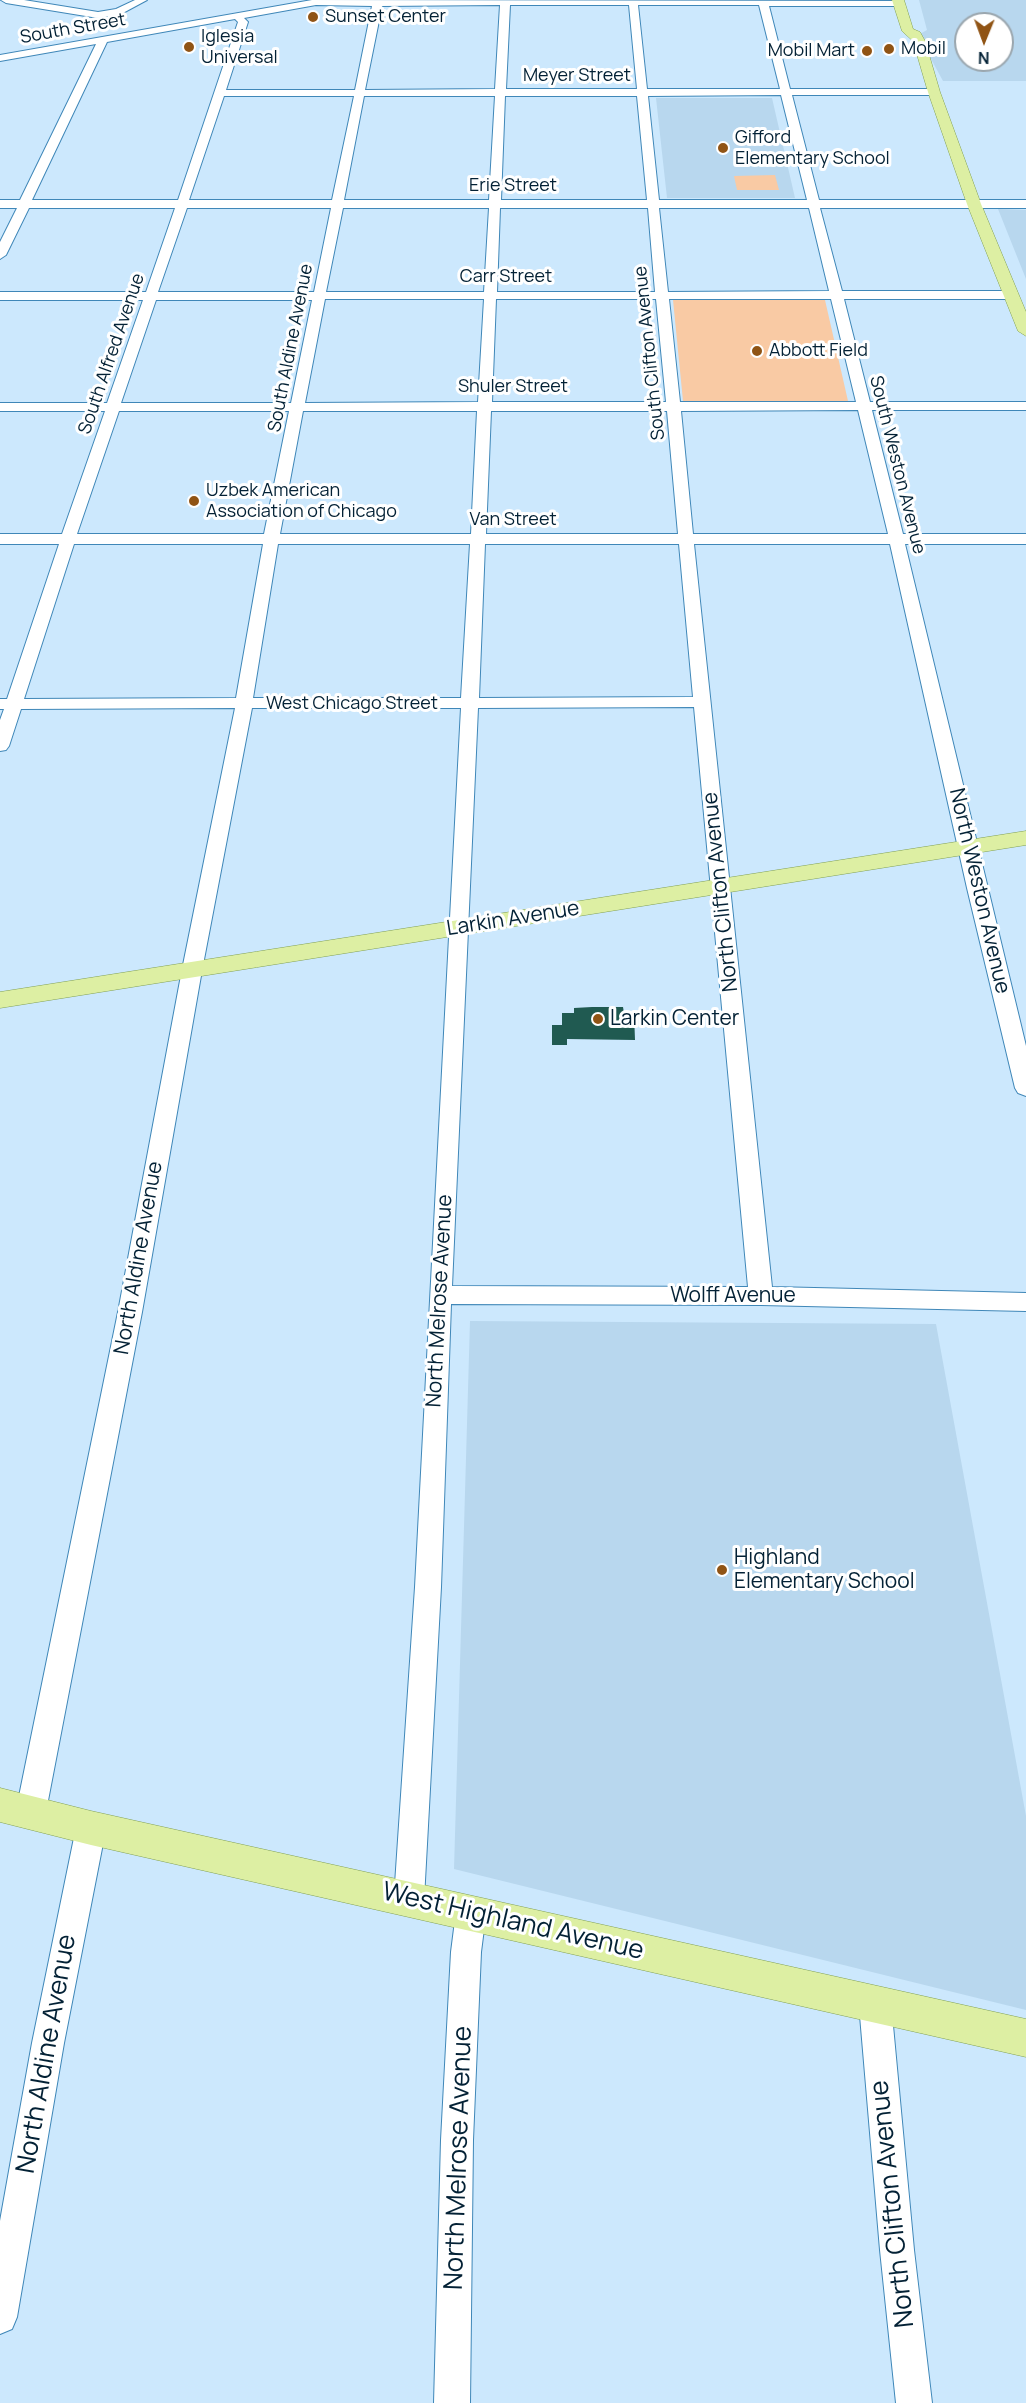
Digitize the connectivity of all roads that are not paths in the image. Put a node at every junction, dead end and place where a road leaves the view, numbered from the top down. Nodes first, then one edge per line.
1 (6, 0) edge
2 (142, 0) edge
3 (886, 0) edge
4 (324, 1) edge
5 (378, 1) edge
6 (506, 1) edge
7 (633, 1) edge
8 (767, 1) edge
9 (899, 1) edge
10 (115, 13) junction
11 (91, 14) junction
12 (238, 17) junction
13 (922, 21) dead end
14 (916, 35) junction
15 (120, 37) junction
16 (104, 40) junction
17 (0, 58) edge
18 (220, 93) junction
19 (360, 93) junction
20 (501, 93) junction
21 (642, 93) junction
22 (786, 93) junction
23 (934, 93) junction
24 (337, 203) junction
25 (653, 203) junction
26 (813, 203) junction
27 (0, 204) edge
28 (26, 204) junction
29 (182, 204) junction
30 (494, 204) junction
31 (974, 204) junction
32 (1026, 204) edge
33 (0, 255) edge
34 (837, 294) junction
35 (490, 295) junction
36 (660, 295) junction
37 (1012, 295) junction
38 (0, 296) edge
39 (151, 296) junction
40 (320, 296) junction
41 (1026, 331) edge
42 (484, 405) junction
43 (674, 405) junction
44 (864, 405) junction
45 (299, 406) junction
46 (1026, 406) edge
47 (0, 407) edge
48 (113, 407) junction
49 (0, 539) edge
50 (68, 539) junction
51 (271, 539) junction
52 (477, 539) junction
53 (687, 539) junction
54 (897, 539) junction
55 (1026, 539) edge
56 (933, 694) joint
57 (703, 702) junction
58 (7, 704) edge
59 (244, 704) junction
60 (470, 704) junction
61 (0, 746) edge
62 (1026, 838) edge
63 (967, 846) junction
64 (721, 887) junction
65 (458, 928) junction
66 (192, 970) junction
67 (0, 1000) edge
68 (1026, 1088) edge
69 (440, 1295) junction
70 (761, 1296) junction
71 (1026, 1302) edge
72 (16, 1808) edge
73 (91, 1828) junction
74 (409, 1899) junction
75 (471, 1913) junction
76 (875, 2004) junction
77 (1026, 2038) edge
78 (0, 2318) edge
79 (452, 2403) edge
80 (914, 2403) edge

1 - 11 street
2 - 10 street
3 - 9 street
4 - 5 street, South Street
4 - 12 street, South Street
5 - 6 street, South Street
5 - 19 street, South Aldine Avenue
6 - 7 street, South Street
6 - 20 street, North Melrose Avenue
7 - 8 street, South Street
7 - 21 street, South Clifton Avenue
8 - 9 street, South Street
8 - 22 street, South Weston Avenue
9 - 14 main road
10 - 11 street
10 - 15 street
11 - 16 street
12 - 15 street, South Street
12 - 18 street, South Alfred Avenue
13 - 14 main road
14 - 23 main road
15 - 16 street, South Street
16 - 17 street, South Street
16 - 28 street
18 - 19 street, Meyer Street
18 - 29 street, South Alfred Avenue
19 - 20 street, Meyer Street
19 - 24 street, South Aldine Avenue
20 - 21 street, Meyer Street
20 - 30 street, North Melrose Avenue
21 - 22 street, Meyer Street
21 - 25 street, South Clifton Avenue
22 - 23 street, Meyer Street
22 - 26 street, South Weston Avenue
23 - 31 main road
24 - 29 street, Erie Street
24 - 30 street, Erie Street
24 - 40 street, South Aldine Avenue
25 - 26 street, Erie Street
25 - 30 street, Erie Street
25 - 36 street, South Clifton Avenue
26 - 31 street, Erie Street
26 - 34 street, South Weston Avenue
27 - 28 street, Erie Street
28 - 29 street, Erie Street
28 - 33 street
29 - 39 street, South Alfred Avenue
30 - 35 street, North Melrose Avenue
31 - 32 street, Erie Street
31 - 37 main road
34 - 36 street, Carr Street
34 - 37 street, Carr Street
34 - 44 street, South Weston Avenue
35 - 36 street, Carr Street
35 - 40 street, Carr Street
35 - 42 street, North Melrose Avenue
36 - 43 street, South Clifton Avenue
37 - 41 main road
38 - 39 street, Carr Street
39 - 40 street, Carr Street
39 - 48 street, South Alfred Avenue
40 - 45 street, South Aldine Avenue
42 - 43 street, Shuler Street
42 - 45 street, Shuler Street
42 - 52 street, North Melrose Avenue
43 - 44 street, Shuler Street
43 - 53 street, South Clifton Avenue
44 - 46 street, Shuler Street
44 - 54 street, South Weston Avenue
45 - 48 street, Shuler Street
45 - 51 street, South Aldine Avenue
47 - 48 street, Shuler Street
48 - 50 street, South Alfred Avenue
49 - 50 street, Van Street
50 - 51 street, Van Street
50 - 58 street, South Alfred Avenue
51 - 52 street, Van Street
51 - 59 street, South Aldine Avenue
52 - 53 street, Van Street
52 - 60 street, North Melrose Avenue
53 - 54 street, Van Street
53 - 57 street, South Clifton Avenue
54 - 55 street, Van Street
54 - 56 street, South Weston Avenue
56 - 63 street, North Weston Avenue
57 - 60 street, West Chicago Street
57 - 64 street, North Clifton Avenue
58 - 59 street, West Chicago Street
58 - 61 street, South Alfred Avenue
59 - 60 street, West Chicago Street
59 - 66 street, North Aldine Avenue
60 - 65 street, North Melrose Avenue
62 - 63 main road, Larkin Avenue
63 - 64 main road, Larkin Avenue
63 - 68 street, North Weston Avenue
64 - 65 main road, Larkin Avenue
64 - 70 street, North Clifton Avenue
65 - 66 main road, Larkin Avenue
65 - 69 street, North Melrose Avenue
66 - 67 main road, Larkin Avenue
66 - 72 street, North Aldine Avenue
69 - 70 street, Wolff Avenue
69 - 74 street, North Melrose Avenue
70 - 71 street, Wolff Avenue
72 - 73 main road, West Highland Avenue
73 - 74 main road, West Highland Avenue
73 - 78 street, North Aldine Avenue
74 - 75 main road, West Highland Avenue
75 - 76 main road, West Highland Avenue
75 - 79 street, North Melrose Avenue
76 - 77 main road, West Highland Avenue
76 - 80 street, North Clifton Avenue

